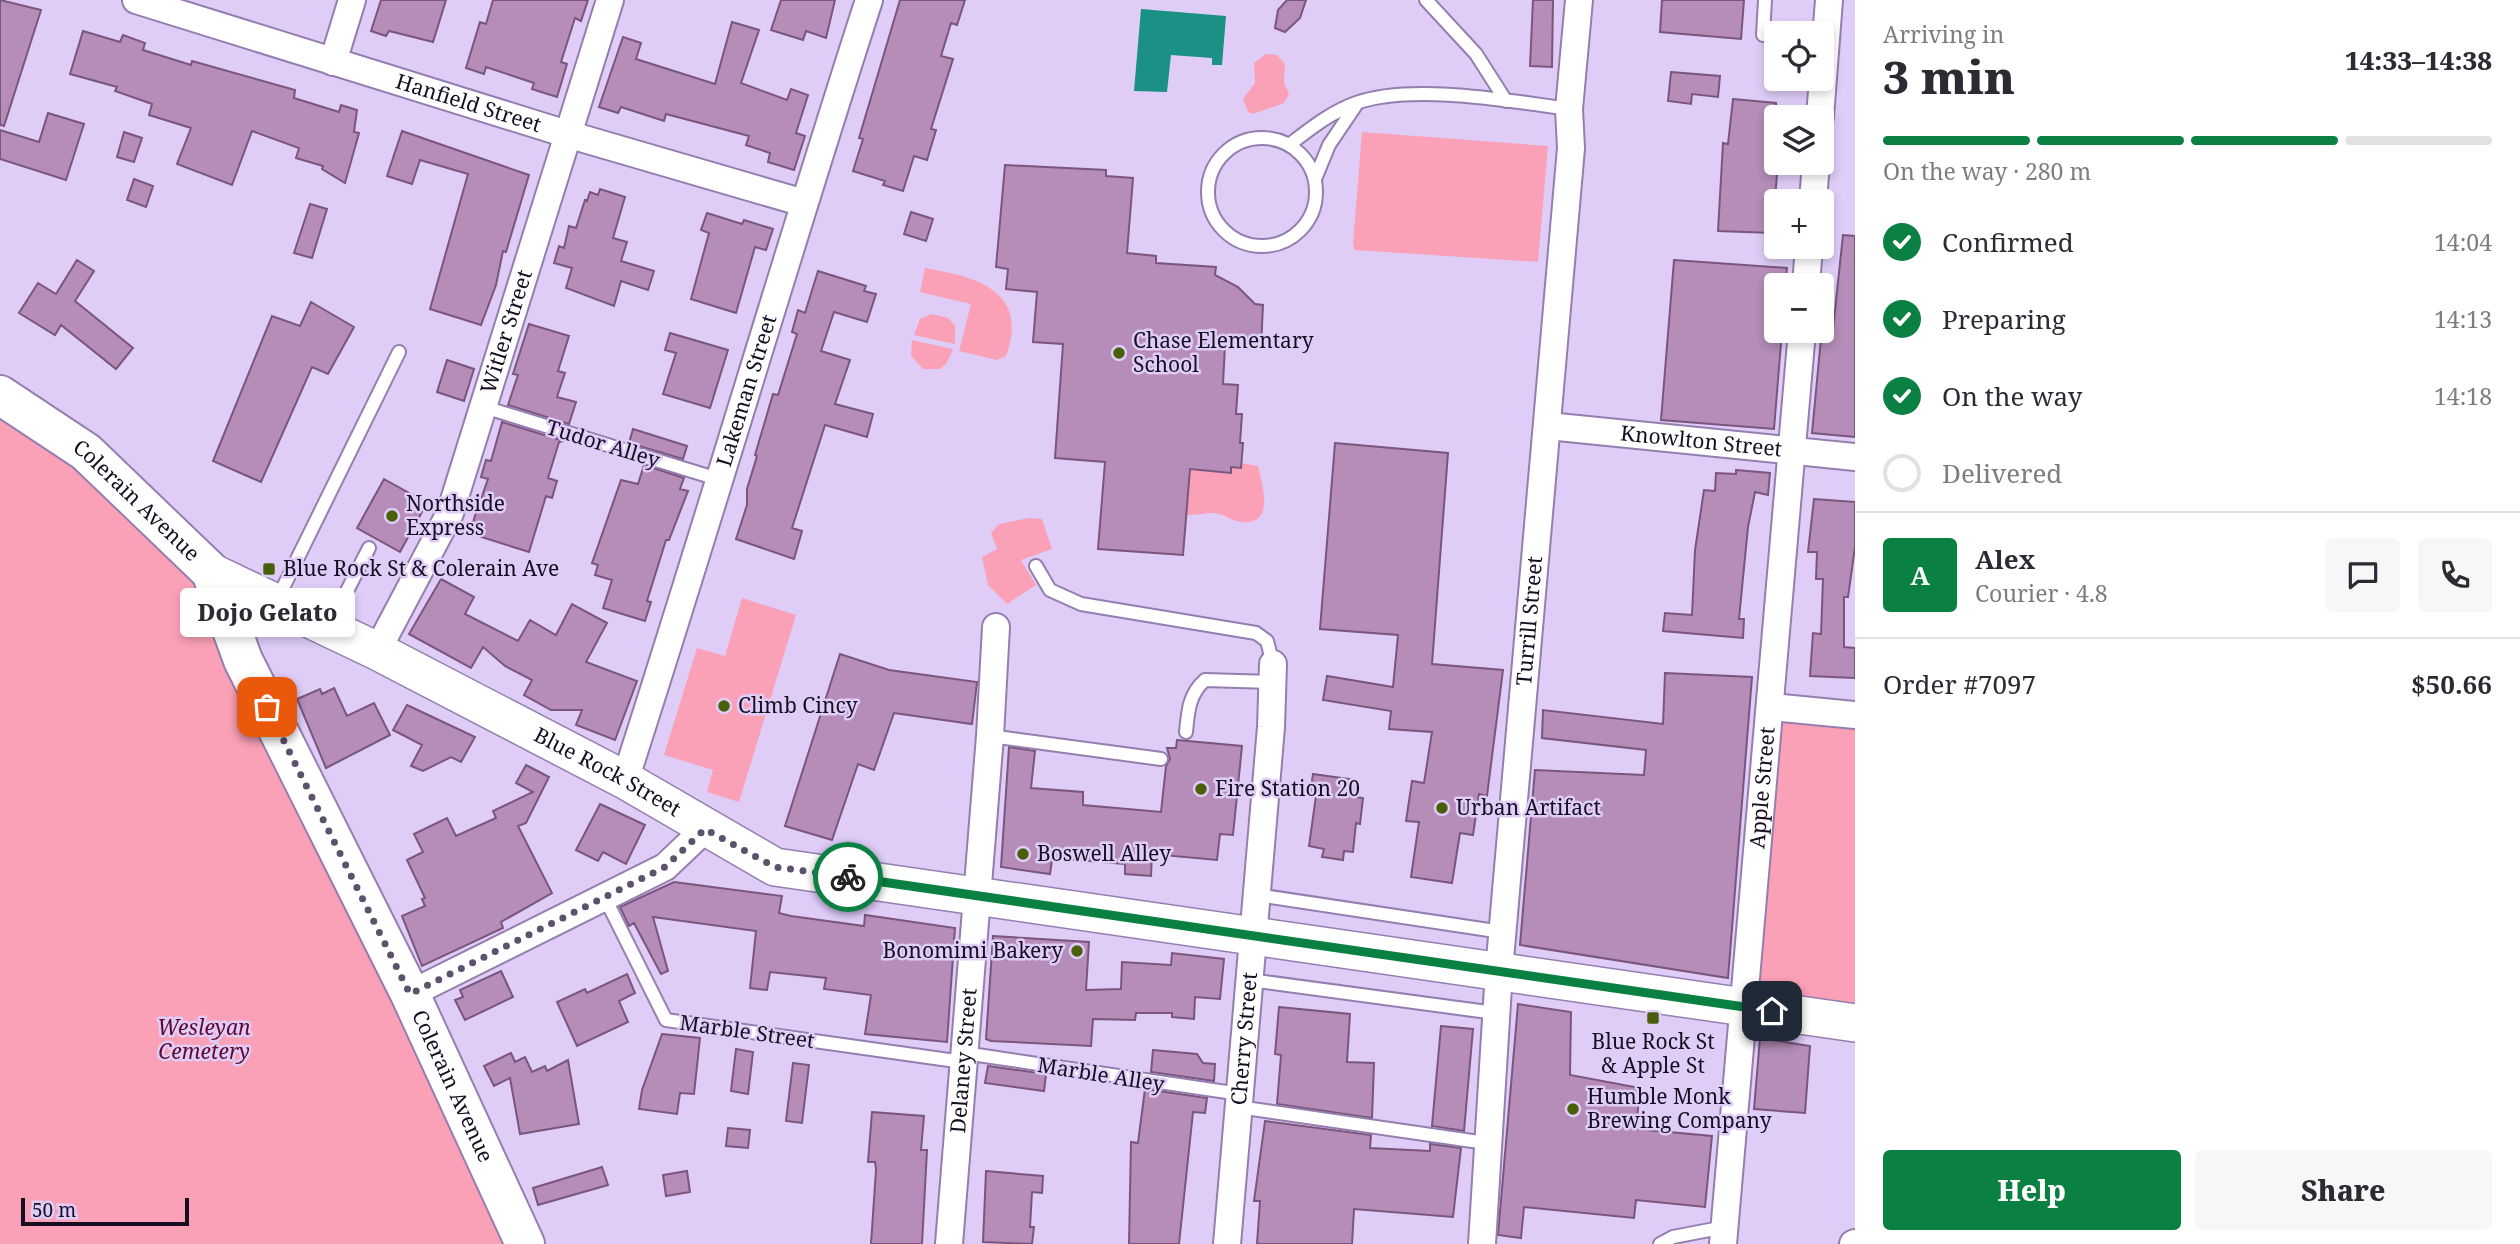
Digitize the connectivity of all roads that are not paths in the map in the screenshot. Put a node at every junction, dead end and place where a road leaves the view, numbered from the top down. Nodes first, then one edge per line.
1 (136, 0) edge
2 (352, 0) edge
3 (610, 0) edge
4 (869, 0) edge
5 (1426, 0) edge
6 (1579, 0) edge
7 (1765, 0) edge
8 (1829, 0) edge
9 (1763, 36) dead end
10 (333, 62) junction
11 (1506, 101) junction
12 (1358, 102) junction
13 (1821, 105) edge
14 (1569, 109) junction
15 (567, 134) junction
16 (1289, 145) junction
17 (1315, 179) junction
18 (804, 203) junction
19 (1801, 343) edge
20 (400, 352) dead end
21 (0, 395) edge
22 (484, 407) junction
23 (1548, 426) junction
24 (1793, 451) junction
25 (1855, 457) edge
26 (722, 480) junction
27 (369, 548) dead end
28 (1036, 566) dead end
29 (211, 572) junction
30 (276, 601) junction
31 (328, 626) junction
32 (996, 627) dead end
33 (377, 651) junction
34 (1273, 673) junction
35 (1771, 707) junction
36 (1855, 715) edge
37 (1186, 732) dead end
38 (990, 736) junction
39 (1161, 759) dead end
40 (625, 780) junction
41 (705, 829) junction
42 (977, 894) junction
43 (1257, 895) junction
44 (605, 898) junction
45 (1502, 932) junction
46 (1254, 937) junction
47 (1499, 971) junction
48 (1250, 980) junction
49 (410, 994) junction
50 (1745, 1007) junction
51 (1495, 1013) junction
52 (1855, 1023) edge
53 (963, 1058) junction
54 (1239, 1101) junction
55 (1486, 1143) junction
56 (1724, 1236) edge
57 (525, 1244) edge
58 (949, 1244) edge
59 (1227, 1244) edge
60 (1482, 1244) edge
61 (1660, 1244) edge

1 - 10 street, Hanfield Street
2 - 10 street
3 - 15 street, Witler Street
4 - 18 street, Lakeman Street
5 - 11 lane
6 - 14 street, Turrill Street
7 - 9 lane
8 - 13 street
10 - 15 street, Hanfield Street
11 - 12 lane
11 - 14 lane
12 - 16 lane
12 - 17 lane
14 - 23 street, Turrill Street
15 - 18 street, Hanfield Street
15 - 22 street, Witler Street
16 - 17 lane
16 - 17 lane
18 - 26 street, Lakeman Street
19 - 24 street, Apple Street
20 - 30 lane
21 - 29 main road, Colerain Avenue
22 - 26 lane, Tudor Alley
22 - 33 street, Witler Street
23 - 24 street, Knowlton Street
23 - 45 street, Turrill Street
24 - 25 street, Knowlton Street
24 - 35 street, Apple Street
26 - 40 street, Lakeman Street
27 - 31 lane
28 - 34 lane
29 - 30 street, Blue Rock Street
29 - 49 main road, Colerain Avenue
30 - 31 street, Blue Rock Street
31 - 33 street, Blue Rock Street
32 - 38 street, Delaney Street
33 - 40 street, Blue Rock Street
34 - 37 lane
34 - 43 street, Cherry Street
35 - 36 street
35 - 50 street, Apple Street
38 - 39 lane
38 - 42 street, Delaney Street
40 - 41 street, Blue Rock Street
41 - 42 street, Blue Rock Street
41 - 44 street
42 - 46 street, Blue Rock Street
42 - 53 street, Delaney Street
43 - 45 lane
43 - 46 street, Cherry Street
44 - 49 street
44 - 53 lane, Marble Street
45 - 47 street, Turrill Street
46 - 47 street, Blue Rock Street
46 - 48 street, Cherry Street
47 - 50 street, Blue Rock Street
47 - 51 street, Turrill Street
48 - 51 lane
48 - 54 street, Cherry Street
49 - 57 main road, Colerain Avenue
50 - 52 street, Blue Rock Street
50 - 56 street, Apple Street
51 - 55 street, Turrill Street
53 - 54 lane, Marble Alley
53 - 58 street, Delaney Street
54 - 55 lane, Marble Alley
54 - 59 street, Cherry Street
55 - 60 street, Turrill Street
56 - 61 lane

